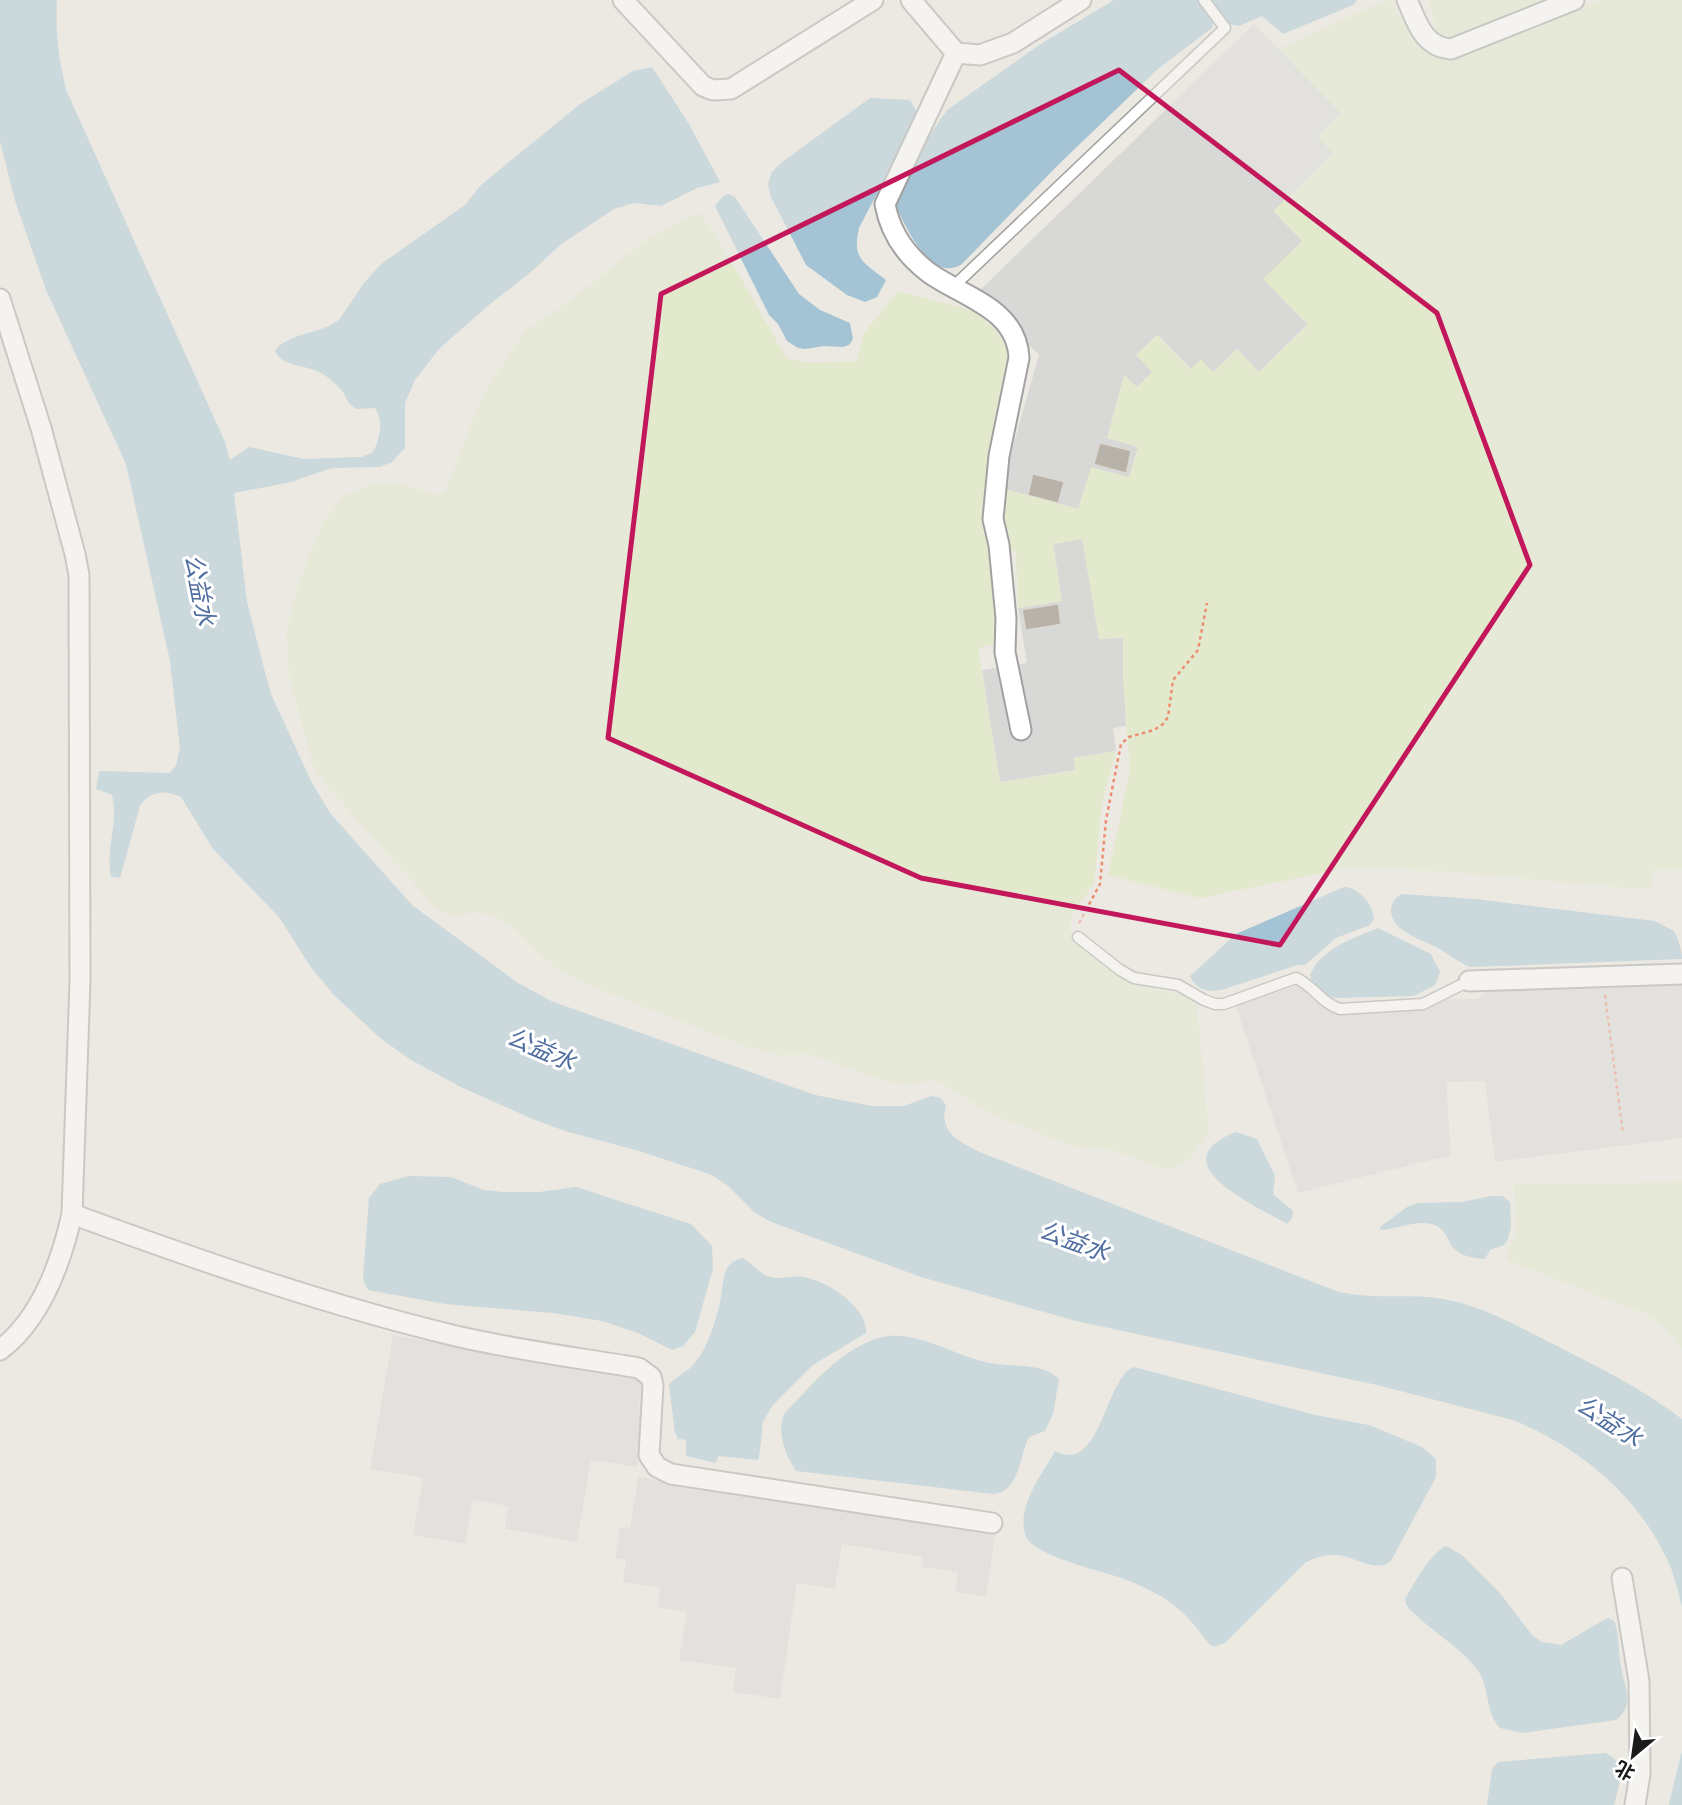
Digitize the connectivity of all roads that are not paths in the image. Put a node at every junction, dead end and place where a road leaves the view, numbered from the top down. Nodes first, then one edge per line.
1 (623, 0) edge
2 (873, 0) edge
3 (911, 0) edge
4 (1081, 0) edge
5 (1204, 0) edge
6 (1407, 0) edge
7 (1574, 0) edge
8 (956, 53) junction
9 (954, 286) junction
10 (0, 299) edge
11 (1021, 730) dead end
12 (1078, 937) road end
13 (1682, 974) edge
14 (1469, 981) joint
15 (72, 1214) junction
16 (0, 1350) edge
17 (992, 1523) dead end
18 (1622, 1578) dead end
19 (1635, 1805) edge

1 - 2 street
3 - 8 street
4 - 8 street
5 - 9 lane
6 - 7 street
8 - 9 street
9 - 11 street
10 - 15 street
12 - 14 lane
13 - 14 street
15 - 16 street
15 - 17 street
18 - 19 street

